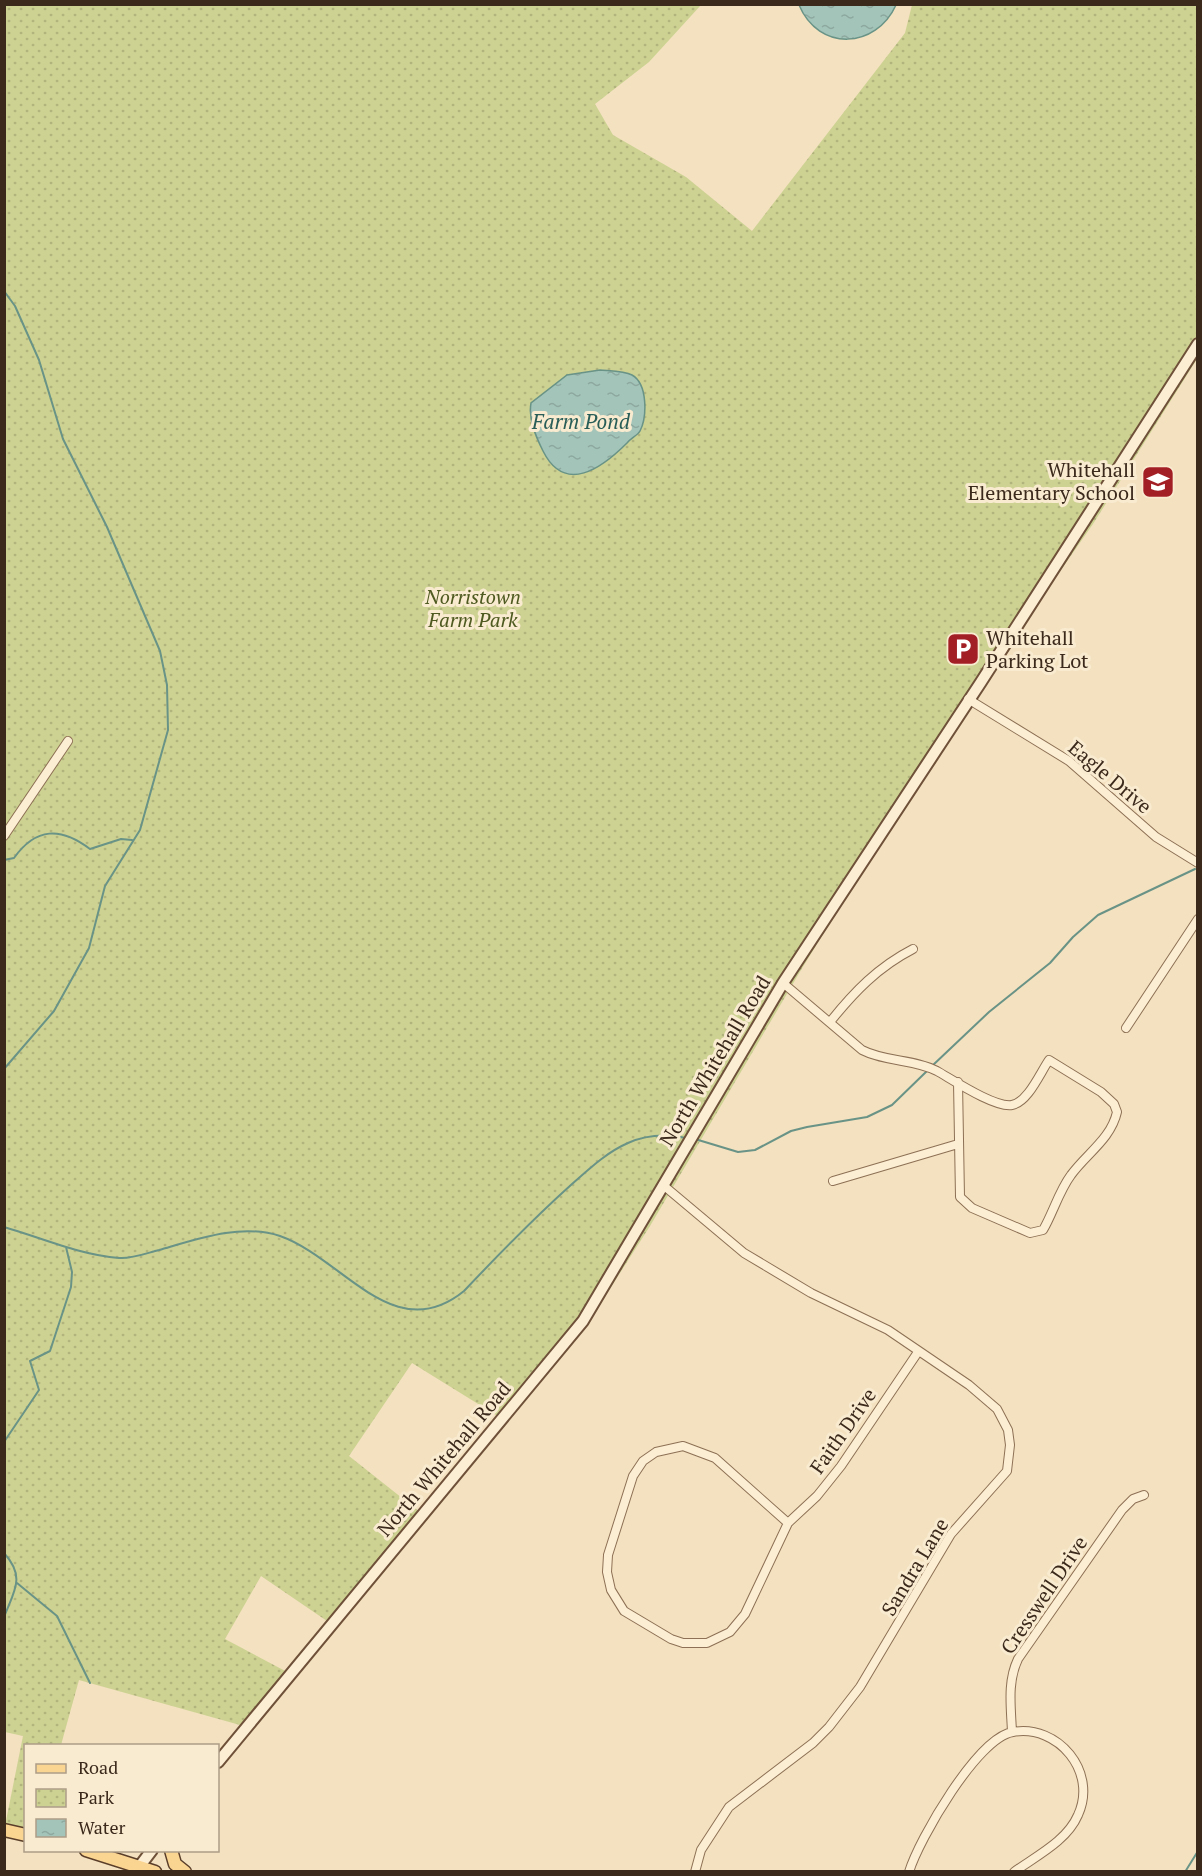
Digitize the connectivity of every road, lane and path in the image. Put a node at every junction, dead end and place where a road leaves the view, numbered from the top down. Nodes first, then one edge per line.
1 (1197, 344) edge
2 (968, 699) junction
3 (69, 741) dead end
4 (4, 836) edge
5 (1197, 863) edge
6 (1197, 919) edge
7 (913, 949) dead end
8 (783, 983) junction
9 (830, 1022) junction
10 (1126, 1028) dead end
11 (957, 1082) junction
12 (958, 1144) junction
13 (833, 1181) dead end
14 (663, 1185) junction
15 (918, 1352) junction
16 (1143, 1495) dead end
17 (788, 1523) junction
18 (1012, 1732) junction
19 (219, 1761) edge
20 (4, 1830) edge
21 (24, 1835) edge
22 (93, 1852) edge
23 (151, 1852) edge
24 (171, 1852) edge
25 (138, 1869) edge
26 (155, 1872) edge
27 (185, 1872) edge
28 (695, 1872) edge
29 (909, 1872) edge
30 (1014, 1872) edge

1 - 2 main road, North Whitehall Road
2 - 5 street, Eagle Drive
2 - 8 main road, North Whitehall Road
3 - 4 street
6 - 10 street
7 - 9 street
8 - 9 street
8 - 14 main road, North Whitehall Road
9 - 11 street
11 - 12 street
11 - 12 street
12 - 13 street
14 - 15 street, Sandra Lane
14 - 19 main road, North Whitehall Road
15 - 17 street, Faith Drive
15 - 28 street, Sandra Lane
16 - 18 street, Cresswell Drive
17 - 17 street, Faith Drive
18 - 29 street
18 - 30 street
20 - 21 main road
22 - 25 main road
23 - 25 main road
24 - 27 main road
25 - 26 main road

